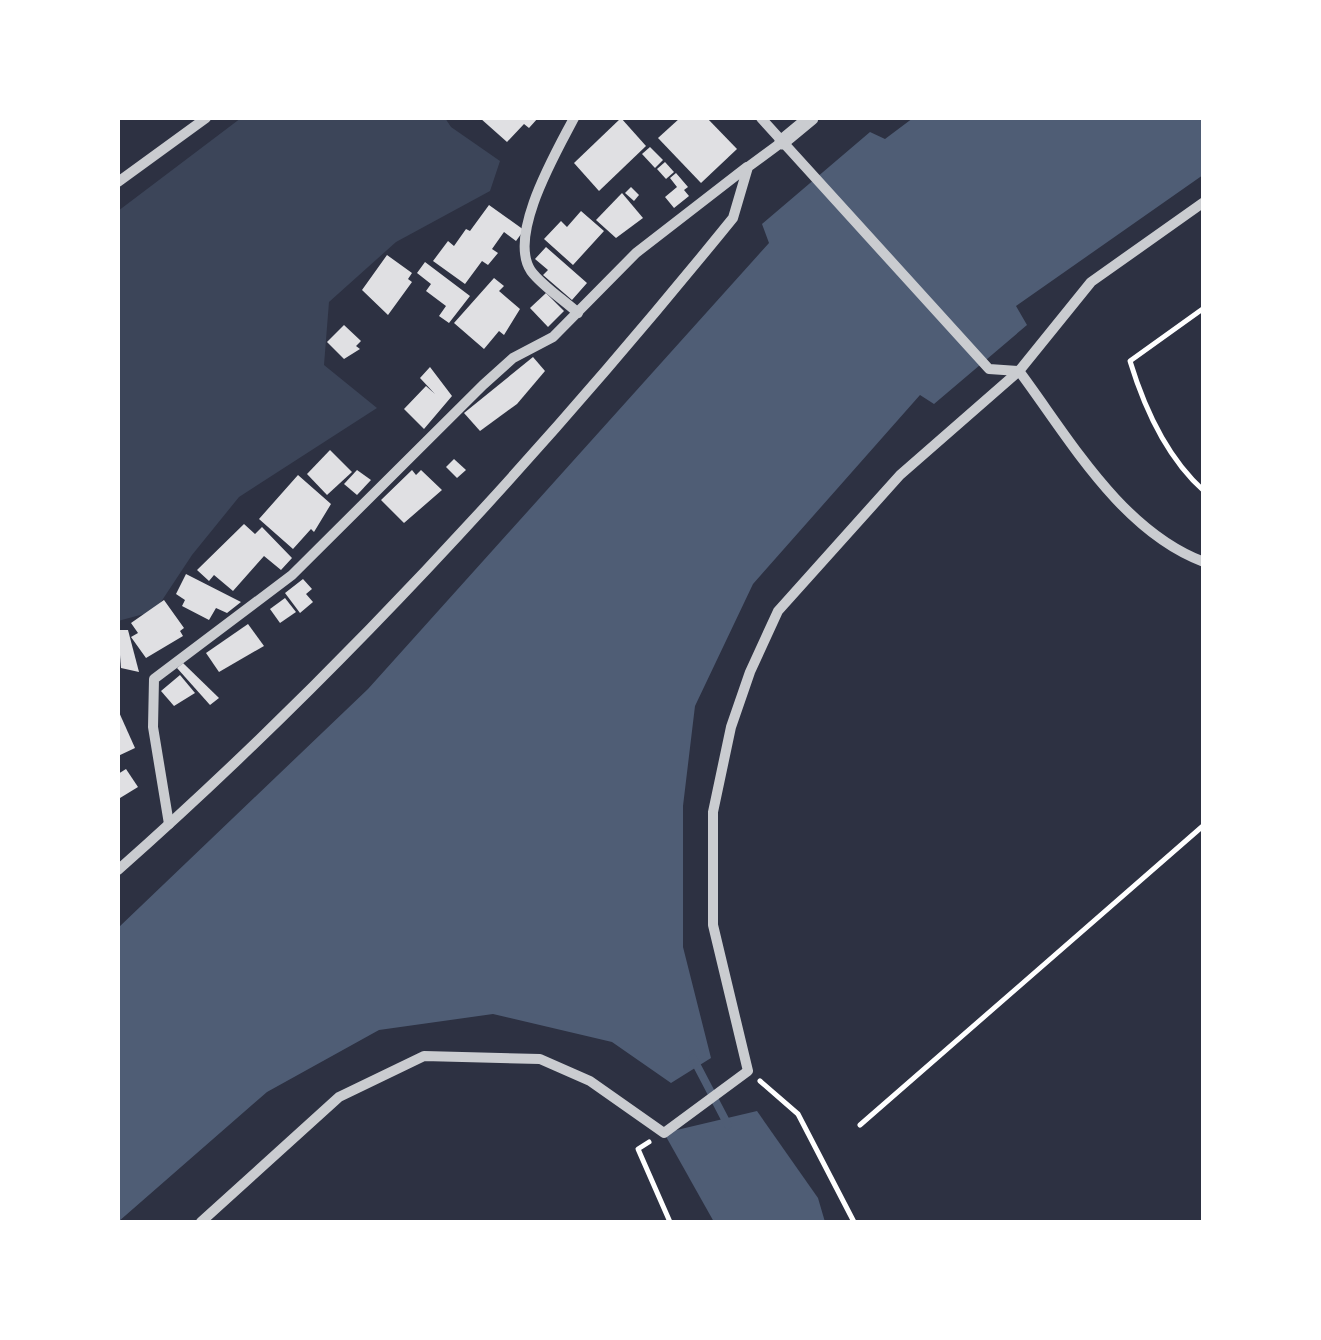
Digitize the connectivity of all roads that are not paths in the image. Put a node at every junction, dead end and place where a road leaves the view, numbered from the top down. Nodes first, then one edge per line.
1 (206, 118) edge
2 (574, 118) edge
3 (761, 118) edge
4 (811, 118) edge
5 (782, 142) junction
6 (748, 167) junction
7 (118, 182) edge
8 (1204, 202) edge
9 (578, 312) junction
10 (1018, 371) junction
11 (1204, 562) edge
12 (169, 824) junction
13 (118, 870) edge
14 (201, 1222) edge

1 - 7 street
2 - 9 street
3 - 5 street
4 - 5 street
5 - 6 street
5 - 10 street
6 - 9 street
6 - 12 street
8 - 10 street
9 - 12 street
10 - 11 street
10 - 14 street
12 - 13 street

